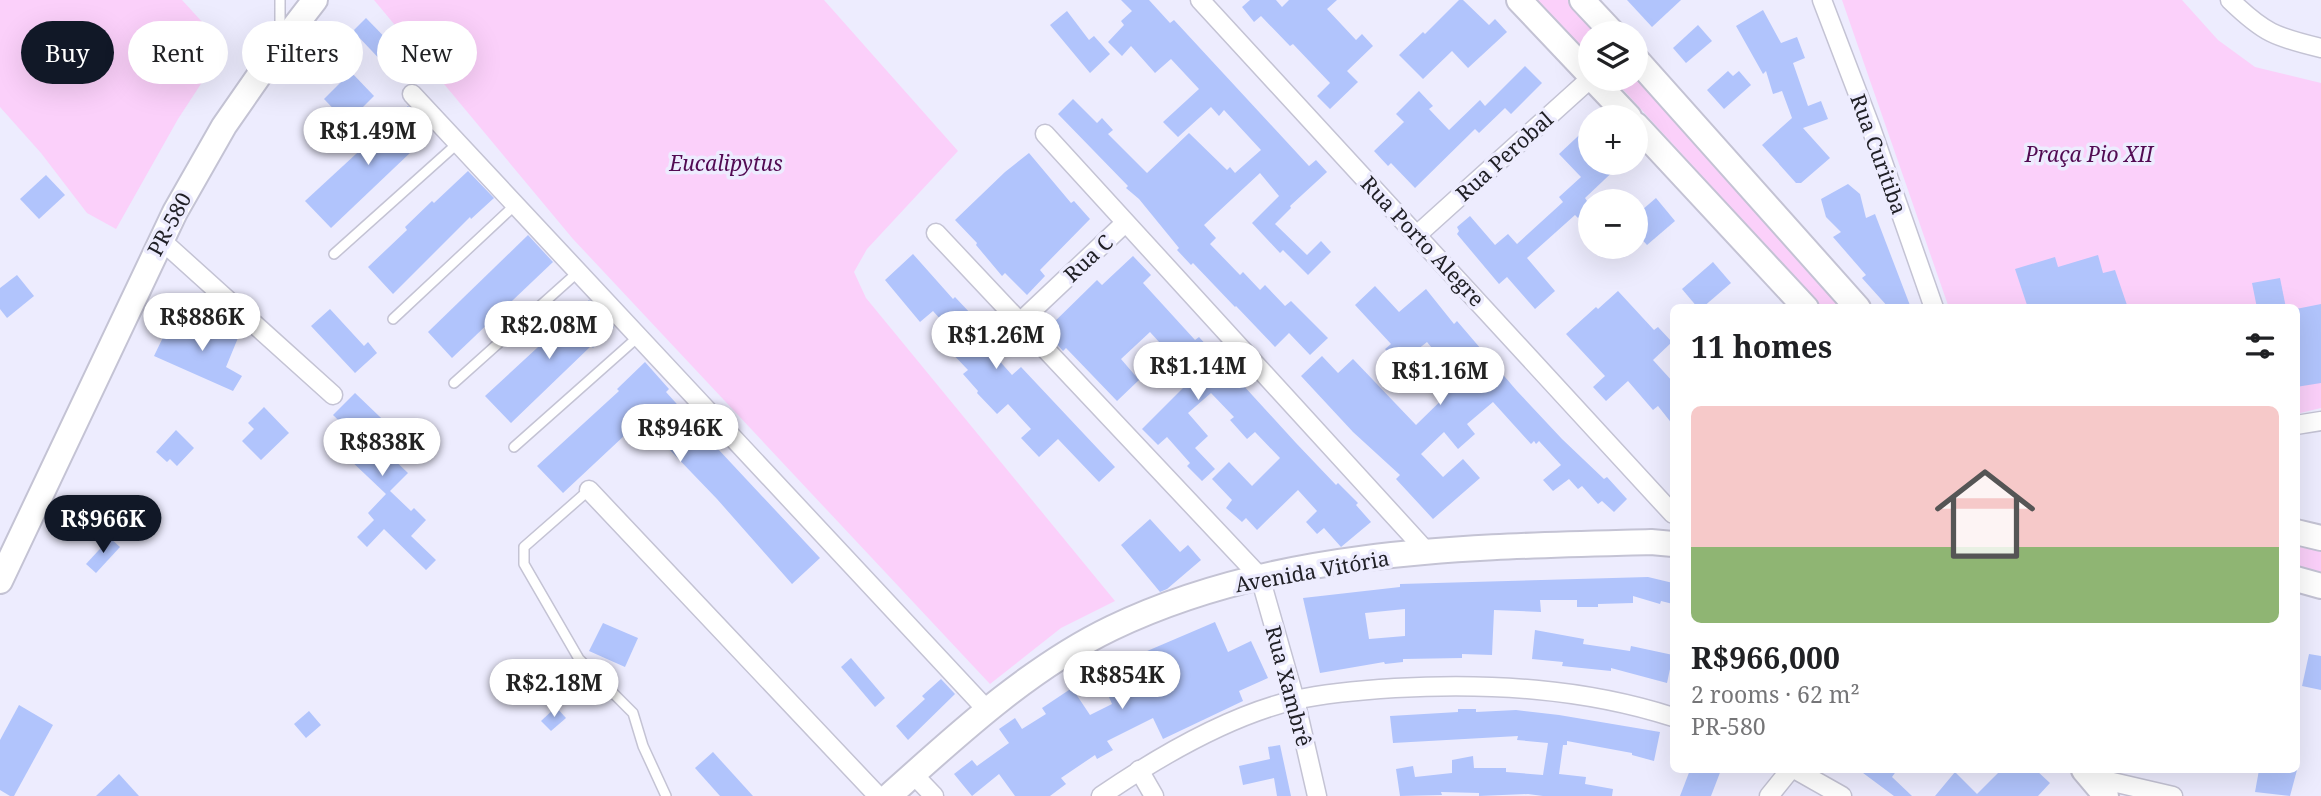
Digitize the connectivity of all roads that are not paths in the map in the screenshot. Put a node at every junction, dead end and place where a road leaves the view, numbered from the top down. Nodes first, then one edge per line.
1 (280, 0) edge
2 (315, 0) edge
3 (1200, 0) edge
4 (1519, 0) edge
5 (1582, 0) edge
6 (1822, 0) edge
7 (2230, 0) edge
8 (280, 21) edge
9 (299, 21) edge
10 (1602, 21) edge
11 (2321, 48) edge
12 (1578, 63) edge
13 (1648, 72) edge
14 (253, 84) edge
15 (1578, 91) edge
16 (1604, 91) edge
17 (412, 94) dead end
18 (1618, 105) edge
19 (1045, 134) dead end
20 (1648, 138) edge
21 (458, 143) junction
22 (515, 205) junction
23 (1125, 223) junction
24 (936, 233) dead end
25 (1418, 234) junction
26 (160, 239) junction
27 (334, 254) dead end
28 (578, 272) junction
29 (1802, 304) edge
30 (1854, 304) edge
31 (1933, 304) edge
32 (393, 319) dead end
33 (1020, 321) junction
34 (638, 337) junction
35 (454, 383) dead end
36 (333, 395) dead end
37 (2321, 421) edge
38 (2300, 424) edge
39 (514, 447) dead end
40 (589, 489) joint
41 (1670, 511) edge
42 (2300, 532) edge
43 (2321, 538) edge
44 (1670, 544) edge
45 (1429, 552) junction
46 (1260, 577) junction
47 (2300, 580) edge
48 (0, 581) edge
49 (2321, 586) edge
50 (1295, 701) junction
51 (988, 711) junction
52 (1670, 716) edge
53 (1139, 770) junction
54 (1788, 773) edge
55 (1801, 773) edge
56 (913, 774) junction
57 (2093, 781) edge
58 (666, 796) edge
59 (878, 796) edge
60 (889, 796) edge
61 (934, 796) edge
62 (1101, 796) edge
63 (1154, 796) edge
64 (1317, 796) edge
65 (1769, 796) edge
66 (1842, 796) edge
67 (2173, 796) edge

1 - 8 lane
2 - 9 main road, PR-580 / PR-580
3 - 25 street, Rua Porto Alegre
4 - 12 main road
5 - 10 main road
6 - 31 street, Rua Curitiba
7 - 11 street
13 - 30 main road
14 - 26 main road, PR-580 / PR-580
15 - 25 street, Rua Perobal
16 - 18 main road
17 - 21 street
19 - 23 street
20 - 29 main road
21 - 22 street
21 - 27 lane
22 - 28 street
22 - 32 lane
23 - 33 street, Rua C
23 - 45 street
24 - 33 street
25 - 41 street, Rua Porto Alegre
26 - 36 street
26 - 48 main road, PR-580 / PR-580
28 - 34 street
28 - 35 lane
33 - 46 street
34 - 39 lane
34 - 51 street
37 - 38 street
40 - 58 lane
40 - 59 street
42 - 43 main road
44 - 45 main road, Avenida Vitória
45 - 46 main road, Avenida Vitória
46 - 50 street, Rua Xambrê
46 - 51 main road, Avenida Vitória
47 - 49 main road
50 - 52 street
50 - 53 street
50 - 64 street, Rua Xambrê
51 - 56 main road, Avenida Vitória
53 - 62 street
53 - 63 street
54 - 65 street
55 - 66 street
56 - 60 main road, Avenida Vitória
56 - 61 street
57 - 67 street

